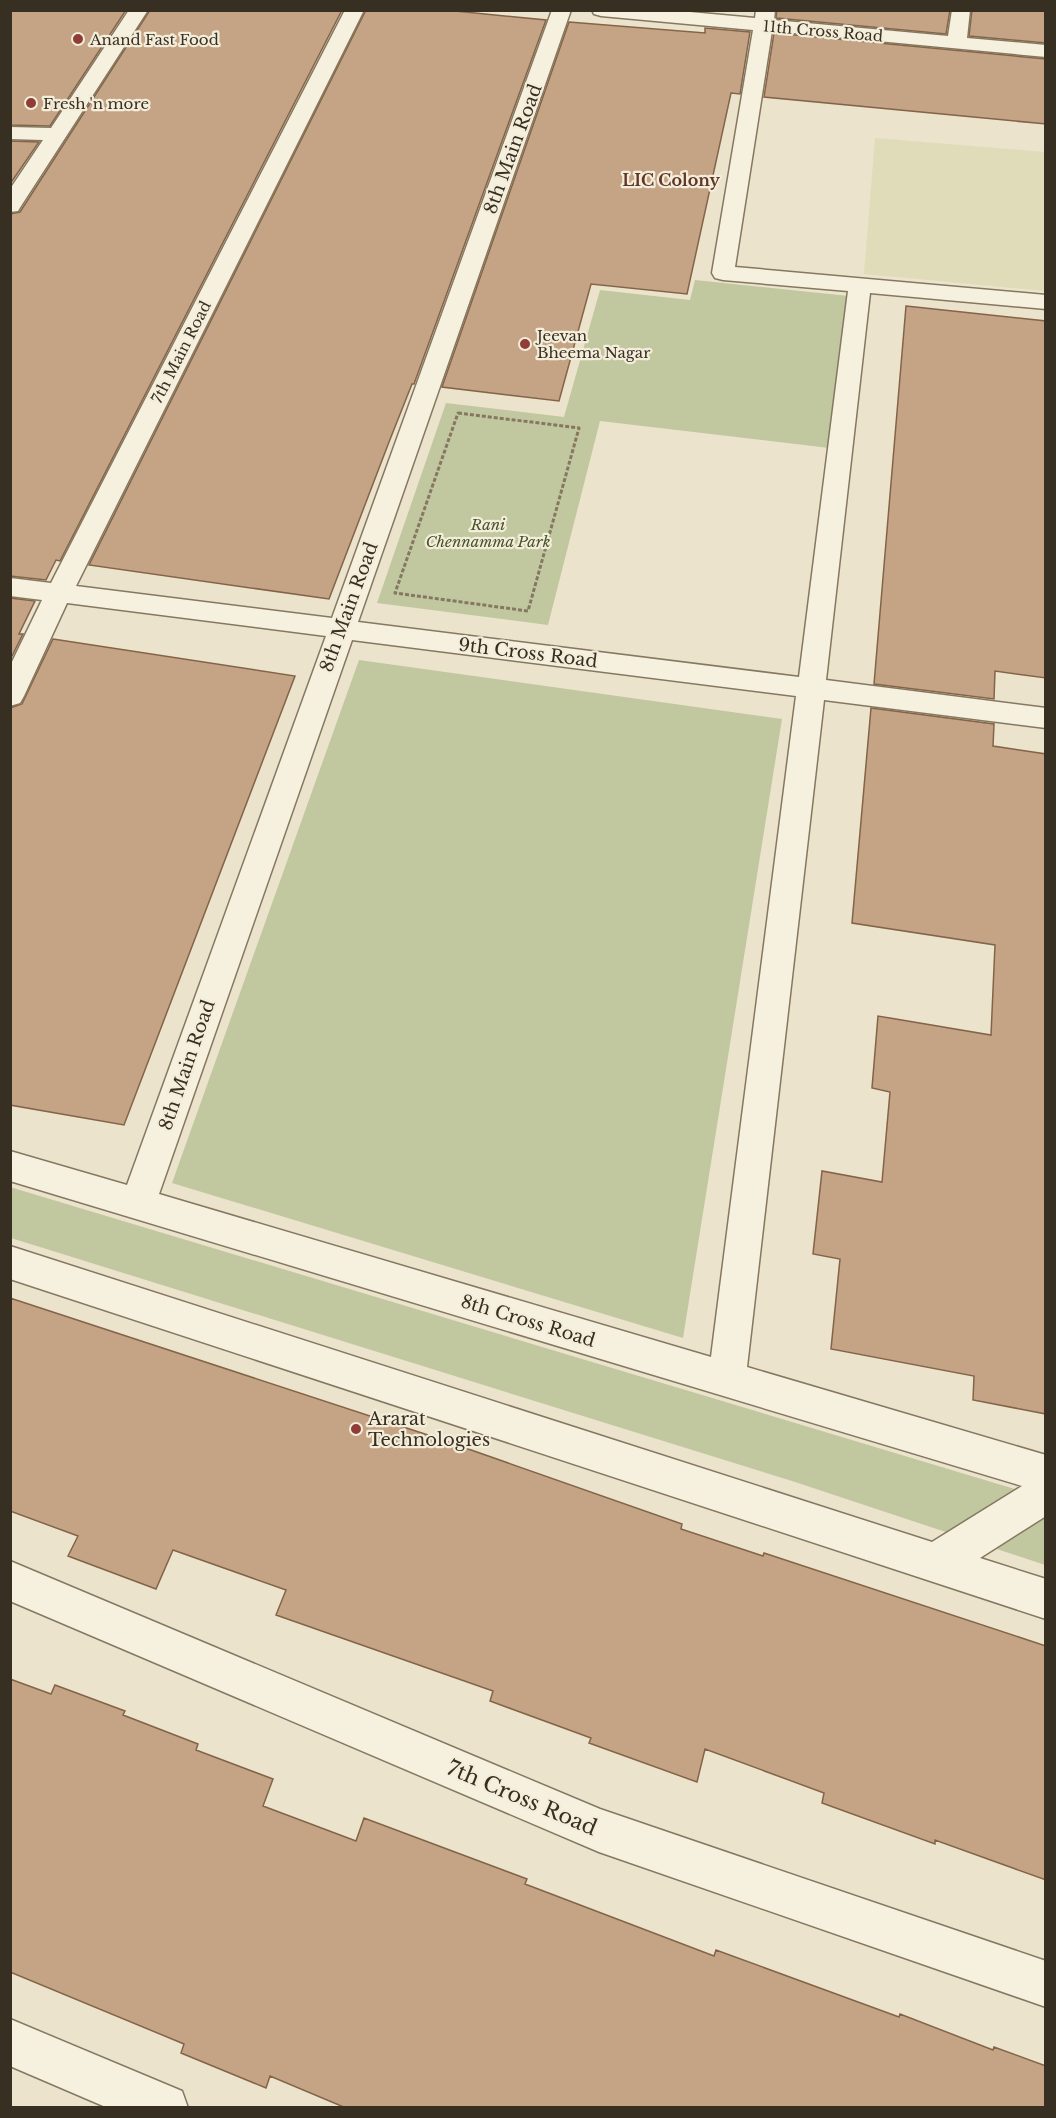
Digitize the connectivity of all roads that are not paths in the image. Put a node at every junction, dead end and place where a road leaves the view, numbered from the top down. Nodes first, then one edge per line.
1 (139, 10) edge
2 (355, 10) edge
3 (562, 10) edge
4 (601, 10) edge
5 (961, 10) edge
6 (764, 18) edge
7 (957, 43) junction
8 (1046, 51) edge
9 (10, 133) edge
10 (58, 134) junction
11 (10, 206) edge
12 (860, 285) junction
13 (1046, 302) edge
14 (10, 587) edge
15 (58, 593) junction
16 (341, 629) junction
17 (811, 688) junction
18 (10, 696) edge
19 (1046, 718) edge
20 (10, 1166) edge
21 (138, 1204) junction
22 (10, 1262) edge
23 (727, 1381) junction
24 (1046, 1474) edge
25 (1046, 1493) edge
26 (936, 1563) junction
27 (10, 1581) edge
28 (1046, 1599) edge
29 (1046, 1984) edge
30 (10, 2042) edge
31 (165, 2108) edge

1 - 10 street
2 - 15 street, 7th Main Road
3 - 16 street, 8th Main Road
4 - 6 street, 11th Cross Road
5 - 7 street
6 - 7 street, 11th Cross Road
6 - 12 street
7 - 8 street, 11th Cross Road
9 - 10 street
10 - 11 street
12 - 13 street
12 - 17 street
14 - 15 street, 9th Cross Road
15 - 16 street, 9th Cross Road
15 - 18 street, 7th Main Road
16 - 17 street, 9th Cross Road
16 - 21 street, 8th Main Road
17 - 19 street, 9th Cross Road
17 - 23 street
20 - 21 street, 8th Cross Road
21 - 23 street, 8th Cross Road
22 - 26 street
23 - 24 street, 8th Cross Road
25 - 26 street
26 - 28 street
27 - 29 street, 7th Cross Road
30 - 31 street

